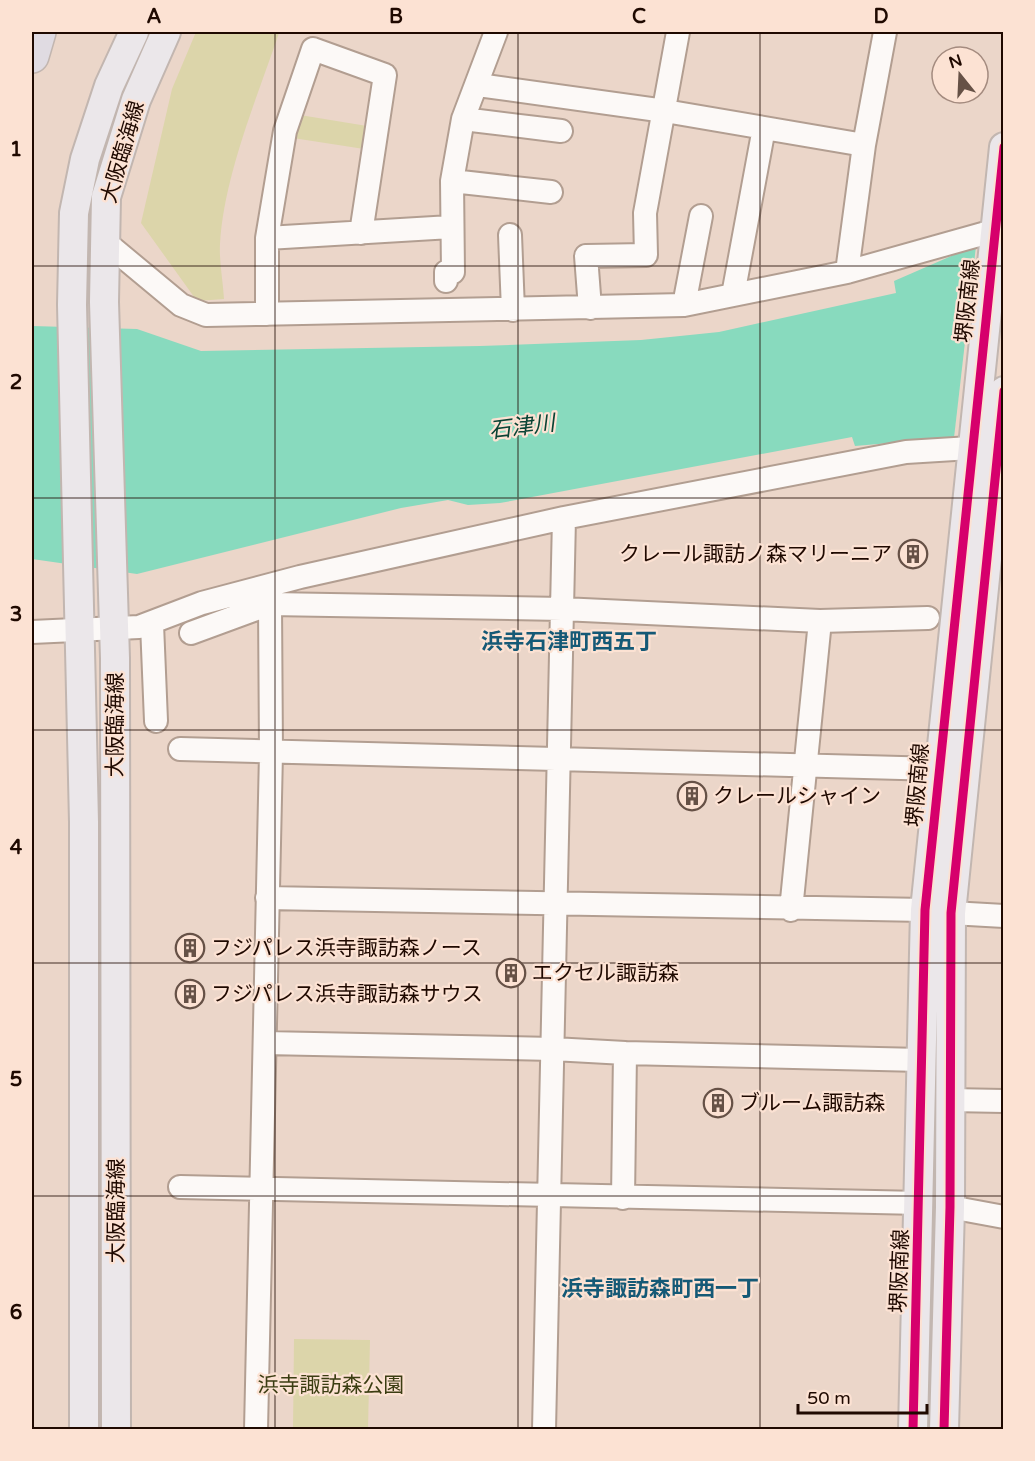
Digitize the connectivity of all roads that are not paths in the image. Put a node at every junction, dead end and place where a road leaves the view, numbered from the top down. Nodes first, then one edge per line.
1 (39, 32) edge
2 (134, 32) edge
3 (166, 32) edge
4 (678, 32) edge
5 (885, 32) edge
6 (490, 34) edge
7 (32, 56) edge
8 (478, 84) junction
9 (665, 111) junction
10 (463, 119) junction
11 (764, 128) junction
12 (561, 131) dead end
13 (864, 145) junction
14 (1004, 147) edge
15 (452, 181) junction
16 (551, 192) dead end
17 (701, 216) dead end
18 (451, 227) junction
19 (360, 233) junction
20 (510, 235) dead end
21 (992, 237) junction
22 (267, 238) junction
23 (104, 241) junction
24 (847, 272) junction
25 (446, 281) dead end
26 (733, 295) junction
27 (684, 305) junction
28 (590, 308) junction
29 (513, 310) junction
30 (267, 314) junction
31 (1004, 391) edge
32 (989, 442) edge
33 (564, 518) junction
34 (270, 604) junction
35 (562, 609) junction
36 (928, 618) dead end
37 (820, 621) junction
38 (152, 624) junction
39 (80, 628) junction
40 (114, 628) junction
41 (32, 632) edge
42 (191, 633) dead end
43 (156, 721) dead end
44 (180, 749) dead end
45 (271, 753) junction
46 (561, 758) junction
47 (804, 765) junction
48 (938, 769) junction
49 (267, 898) junction
50 (557, 904) junction
51 (791, 910) junction
52 (938, 911) junction
53 (1004, 916) edge
54 (265, 1043) junction
55 (554, 1048) junction
56 (625, 1053) junction
57 (921, 1060) junction
58 (949, 1100) junction
59 (1004, 1101) edge
60 (180, 1187) dead end
61 (263, 1188) junction
62 (550, 1196) junction
63 (623, 1198) junction
64 (920, 1203) junction
65 (950, 1207) junction
66 (1004, 1217) edge
67 (84, 1430) edge
68 (116, 1430) edge
69 (256, 1430) edge
70 (544, 1430) edge
71 (913, 1430) edge
72 (944, 1430) edge

1 - 7 highway
2 - 39 main road, 大阪臨海線
3 - 23 main road, 大阪臨海線
4 - 9 street
5 - 13 street
6 - 8 street
8 - 9 street
8 - 10 street
9 - 11 street
9 - 28 street
10 - 12 street
10 - 15 street
11 - 13 street
11 - 26 street
13 - 24 street
14 - 21 main road, 堺阪南線
15 - 16 street
15 - 18 street
17 - 27 street
18 - 19 street
18 - 25 street
19 - 22 street
19 - 22 street
20 - 29 street
21 - 24 street
21 - 32 main road, 堺阪南線
22 - 30 street
23 - 30 street
23 - 40 main road, 大阪臨海線
24 - 26 street
26 - 27 street
27 - 28 street
28 - 29 street
29 - 30 street
31 - 32 main road, 堺阪南線
32 - 33 street
32 - 48 main road, 堺阪南線
32 - 52 main road, 堺阪南線
33 - 35 street
33 - 38 street
34 - 35 street
34 - 42 street
34 - 45 street
35 - 37 street
35 - 46 street
36 - 37 street
37 - 47 street
38 - 40 street
38 - 43 street
39 - 40 street
39 - 41 street
39 - 67 main road, 大阪臨海線
40 - 68 main road, 大阪臨海線
44 - 45 street
45 - 46 street
45 - 49 street
46 - 47 street
46 - 50 street
47 - 48 street
47 - 51 street
48 - 52 main road, 堺阪南線
49 - 50 street
49 - 54 street
50 - 51 street
50 - 55 street
51 - 52 street
52 - 53 street
52 - 57 main road, 堺阪南線
52 - 58 main road, 堺阪南線
54 - 55 street
54 - 61 street
55 - 56 street
55 - 62 street
56 - 57 street
56 - 63 street
57 - 64 main road, 堺阪南線
58 - 59 street
58 - 65 main road, 堺阪南線
60 - 61 street
61 - 62 street
61 - 69 street
62 - 63 street
62 - 70 street
63 - 64 street
64 - 71 main road, 堺阪南線
65 - 66 street
65 - 72 main road, 堺阪南線

